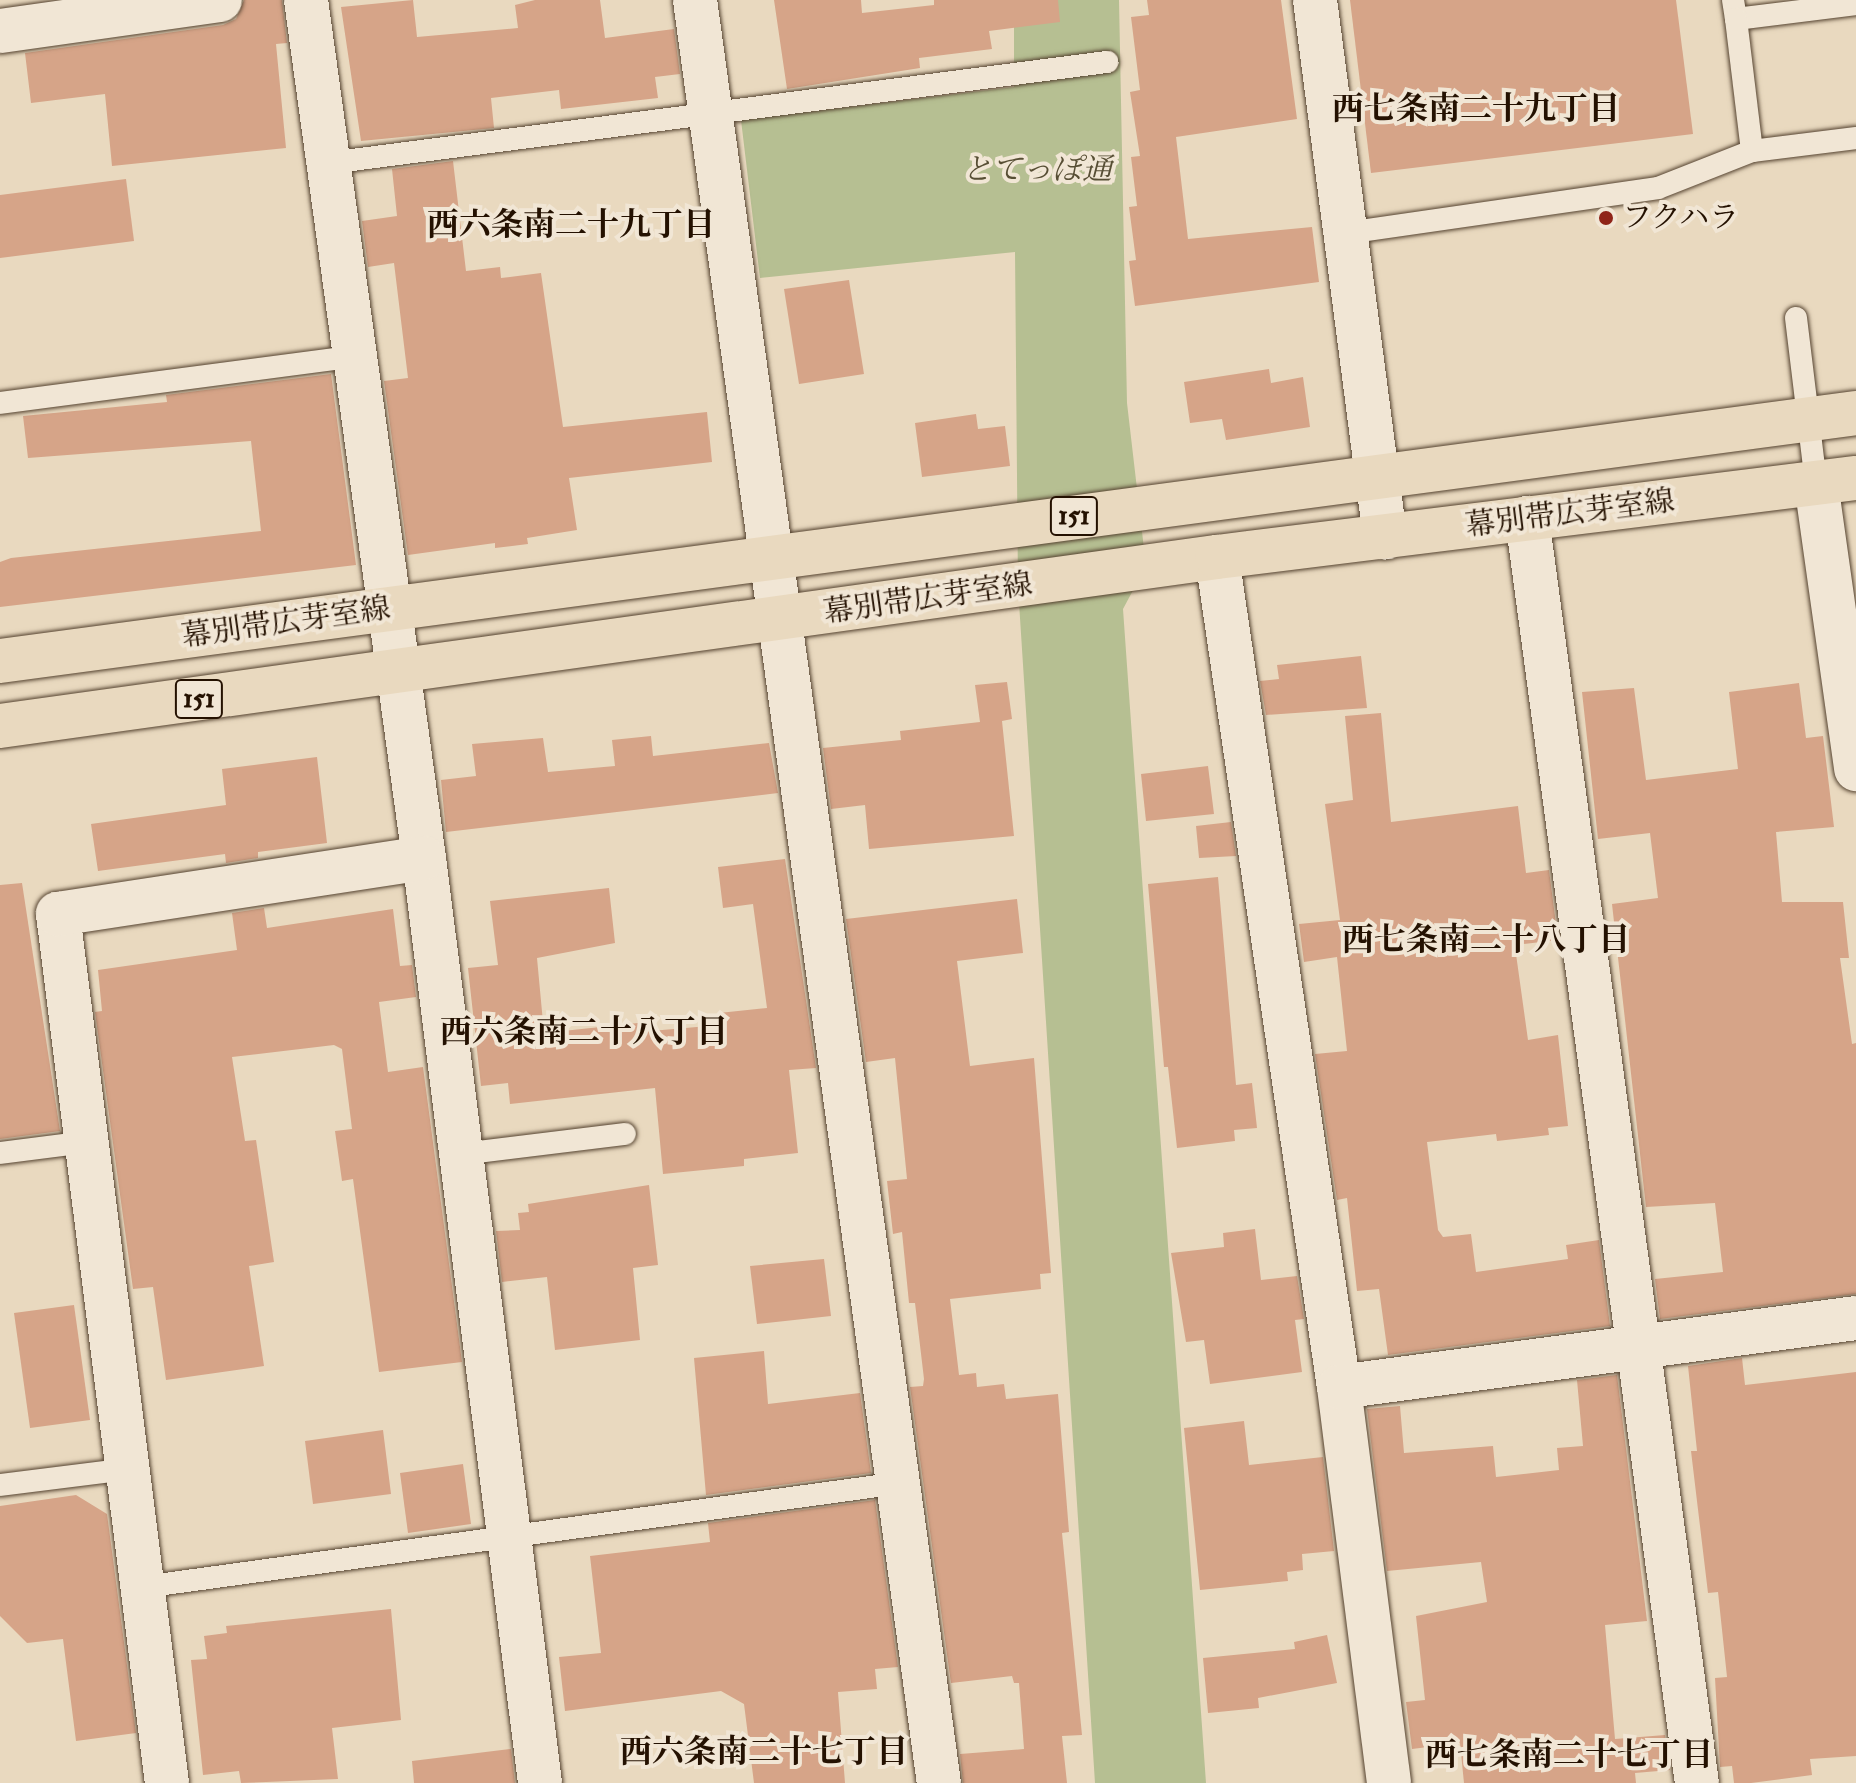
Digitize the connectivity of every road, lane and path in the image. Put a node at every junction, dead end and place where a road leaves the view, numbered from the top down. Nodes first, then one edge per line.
1 (220, 0) edge
2 (306, 0) edge
3 (695, 0) edge
4 (1315, 0) edge
5 (1856, 4) edge
6 (1735, 9) edge
7 (0, 31) edge
8 (1107, 62) dead end
9 (709, 112) junction
10 (1856, 138) edge
11 (1752, 151) junction
12 (329, 163) junction
13 (1346, 233) junction
14 (1796, 318) dead end
15 (355, 356) junction
16 (0, 403) edge
17 (1856, 413) edge
18 (1808, 419) junction
19 (1377, 477) junction
20 (1836, 481) edge
21 (1527, 518) junction
22 (1385, 537) junction
23 (772, 556) junction
24 (1217, 557) junction
25 (389, 609) junction
26 (782, 619) junction
27 (0, 661) edge
28 (397, 672) junction
29 (0, 726) edge
30 (1856, 769) edge
31 (424, 858) junction
32 (625, 1134) dead end
33 (86, 1142) junction
34 (0, 1153) edge
35 (461, 1154) junction
36 (1856, 1318) edge
37 (1638, 1347) junction
38 (1339, 1387) junction
39 (128, 1469) junction
40 (899, 1483) junction
41 (0, 1485) edge
42 (509, 1536) junction
43 (143, 1587) junction
44 (167, 1783) edge
45 (540, 1783) edge
46 (939, 1783) edge
47 (1389, 1783) edge
48 (1697, 1783) edge

1 - 7 street
2 - 12 street
3 - 9 street
4 - 13 street
5 - 6 lane
6 - 11 lane
8 - 9 lane
9 - 12 lane
9 - 23 street
10 - 11 lane
11 - 13 lane
12 - 15 street
13 - 19 street
14 - 18 lane
15 - 16 lane
15 - 25 street
17 - 18 main road, 幕別帯広芽室線 / 151
18 - 19 main road, 幕別帯広芽室線 / 151
18 - 20 lane
19 - 22 street
19 - 23 main road, 幕別帯広芽室線 / 151
20 - 21 main road, 幕別帯広芽室線 / 151
20 - 30 street
21 - 22 main road, 幕別帯広芽室線 / 151
21 - 37 street
22 - 24 main road, 幕別帯広芽室線 / 151
23 - 25 main road, 幕別帯広芽室線 / 151
23 - 26 street
24 - 26 main road, 幕別帯広芽室線 / 151
24 - 38 street
25 - 27 main road, 幕別帯広芽室線 / 151
25 - 28 street
26 - 28 main road, 幕別帯広芽室線 / 151
26 - 40 street
28 - 29 main road, 幕別帯広芽室線 / 151
28 - 31 street
31 - 33 street
31 - 35 street
32 - 35 lane
33 - 34 lane
33 - 39 street
35 - 42 street
36 - 37 street
37 - 38 street
37 - 48 street
38 - 47 street
39 - 41 lane
39 - 43 street
40 - 42 lane
40 - 46 street
42 - 43 lane
42 - 45 street
43 - 44 street

